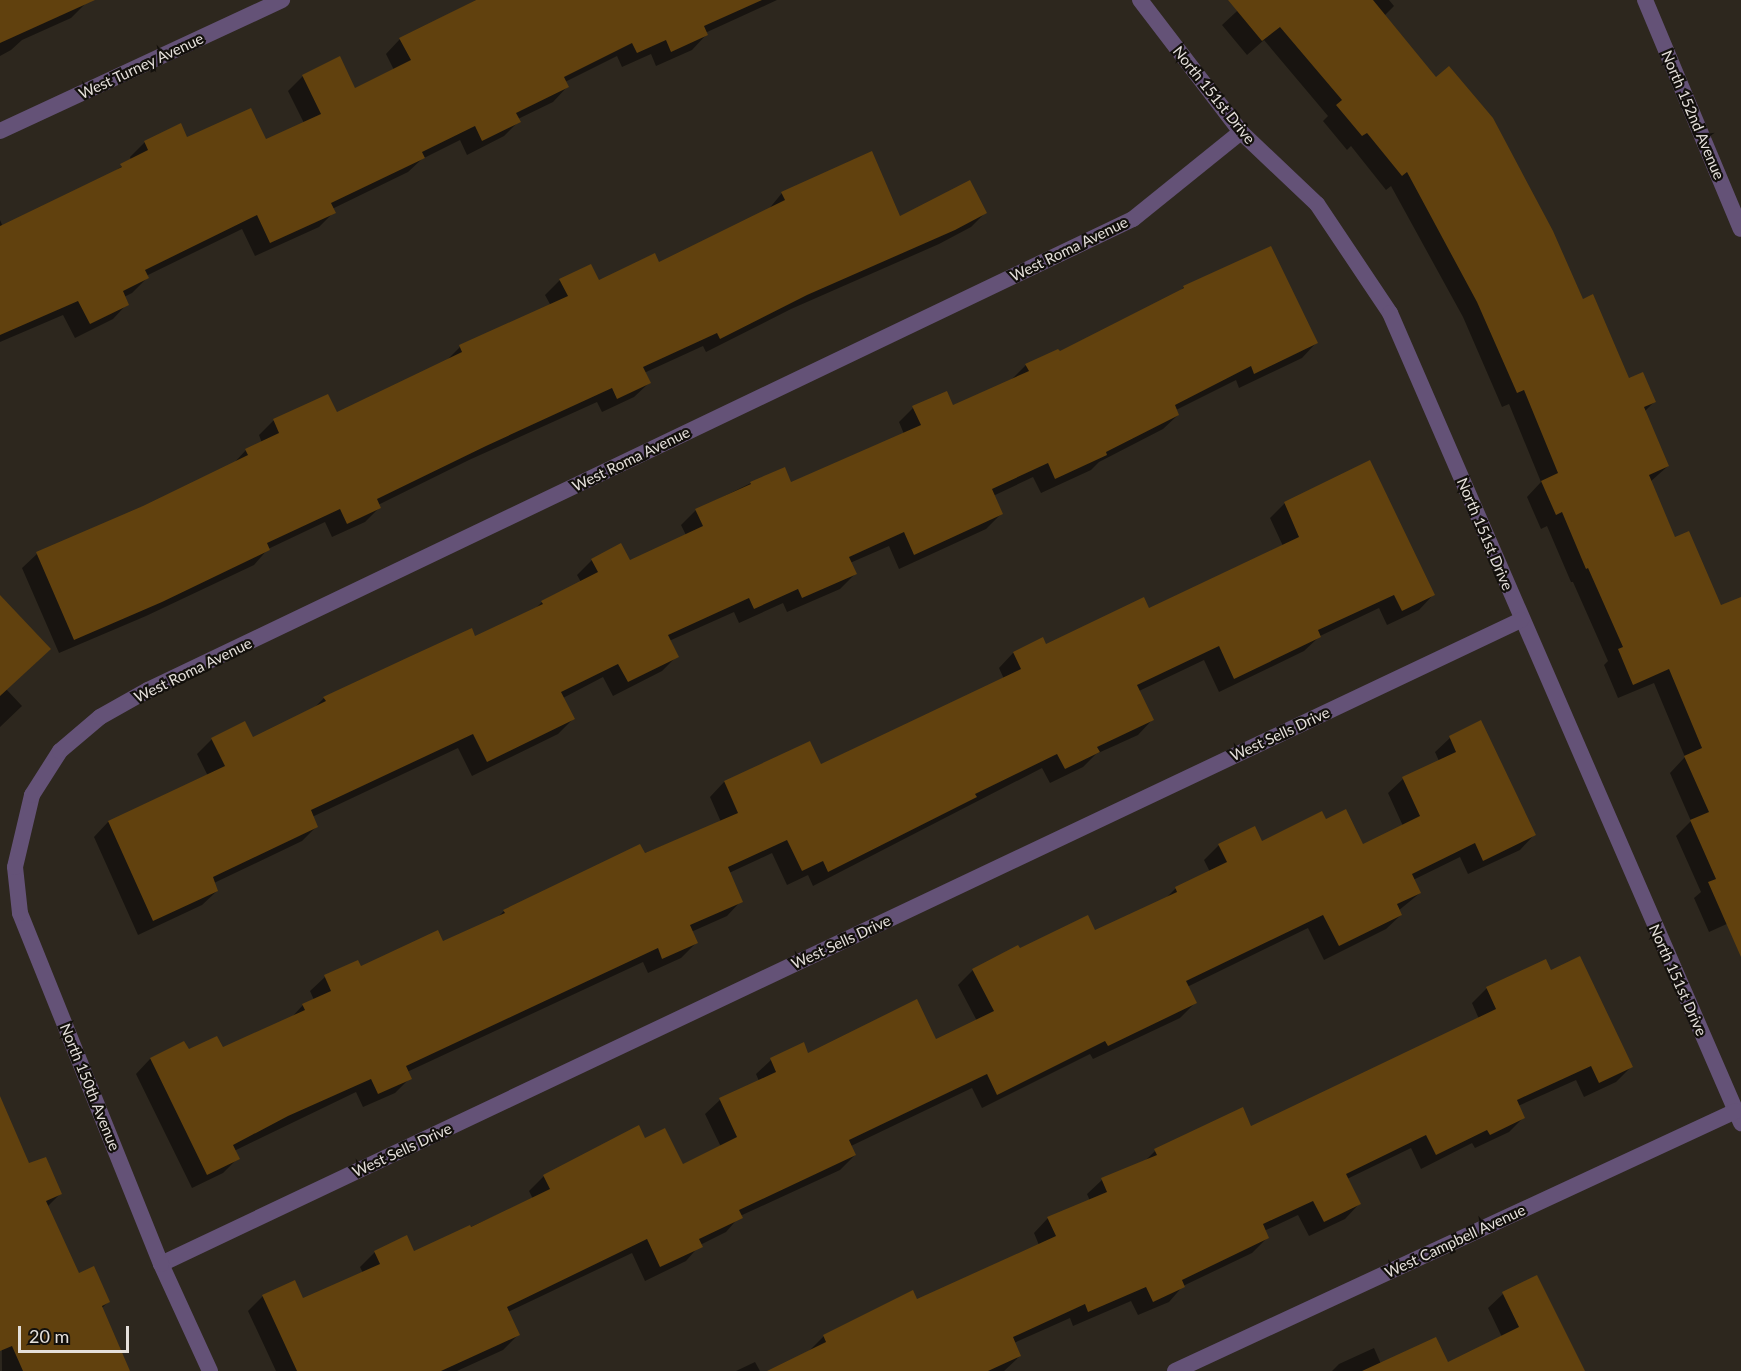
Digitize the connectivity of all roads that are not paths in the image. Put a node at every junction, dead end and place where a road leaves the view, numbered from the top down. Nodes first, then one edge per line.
1 (282, 0) edge
2 (1140, 0) edge
3 (1645, 0) edge
4 (0, 131) edge
5 (1241, 132) junction
6 (1741, 229) edge
7 (1521, 620) junction
8 (32, 795) joint
9 (1738, 1117) edge
10 (161, 1264) junction
11 (210, 1371) edge
12 (1175, 1371) edge

1 - 4 street, West Turney Avenue
2 - 5 street, North 151st Drive
3 - 6 street, North 152nd Avenue
5 - 7 street, North 151st Drive
5 - 8 street, West Roma Avenue
7 - 9 street, North 151st Drive
7 - 10 street, West Sells Drive
8 - 10 street, North 150th Avenue
9 - 12 street, West Campbell Avenue
10 - 11 street, North 150th Avenue

